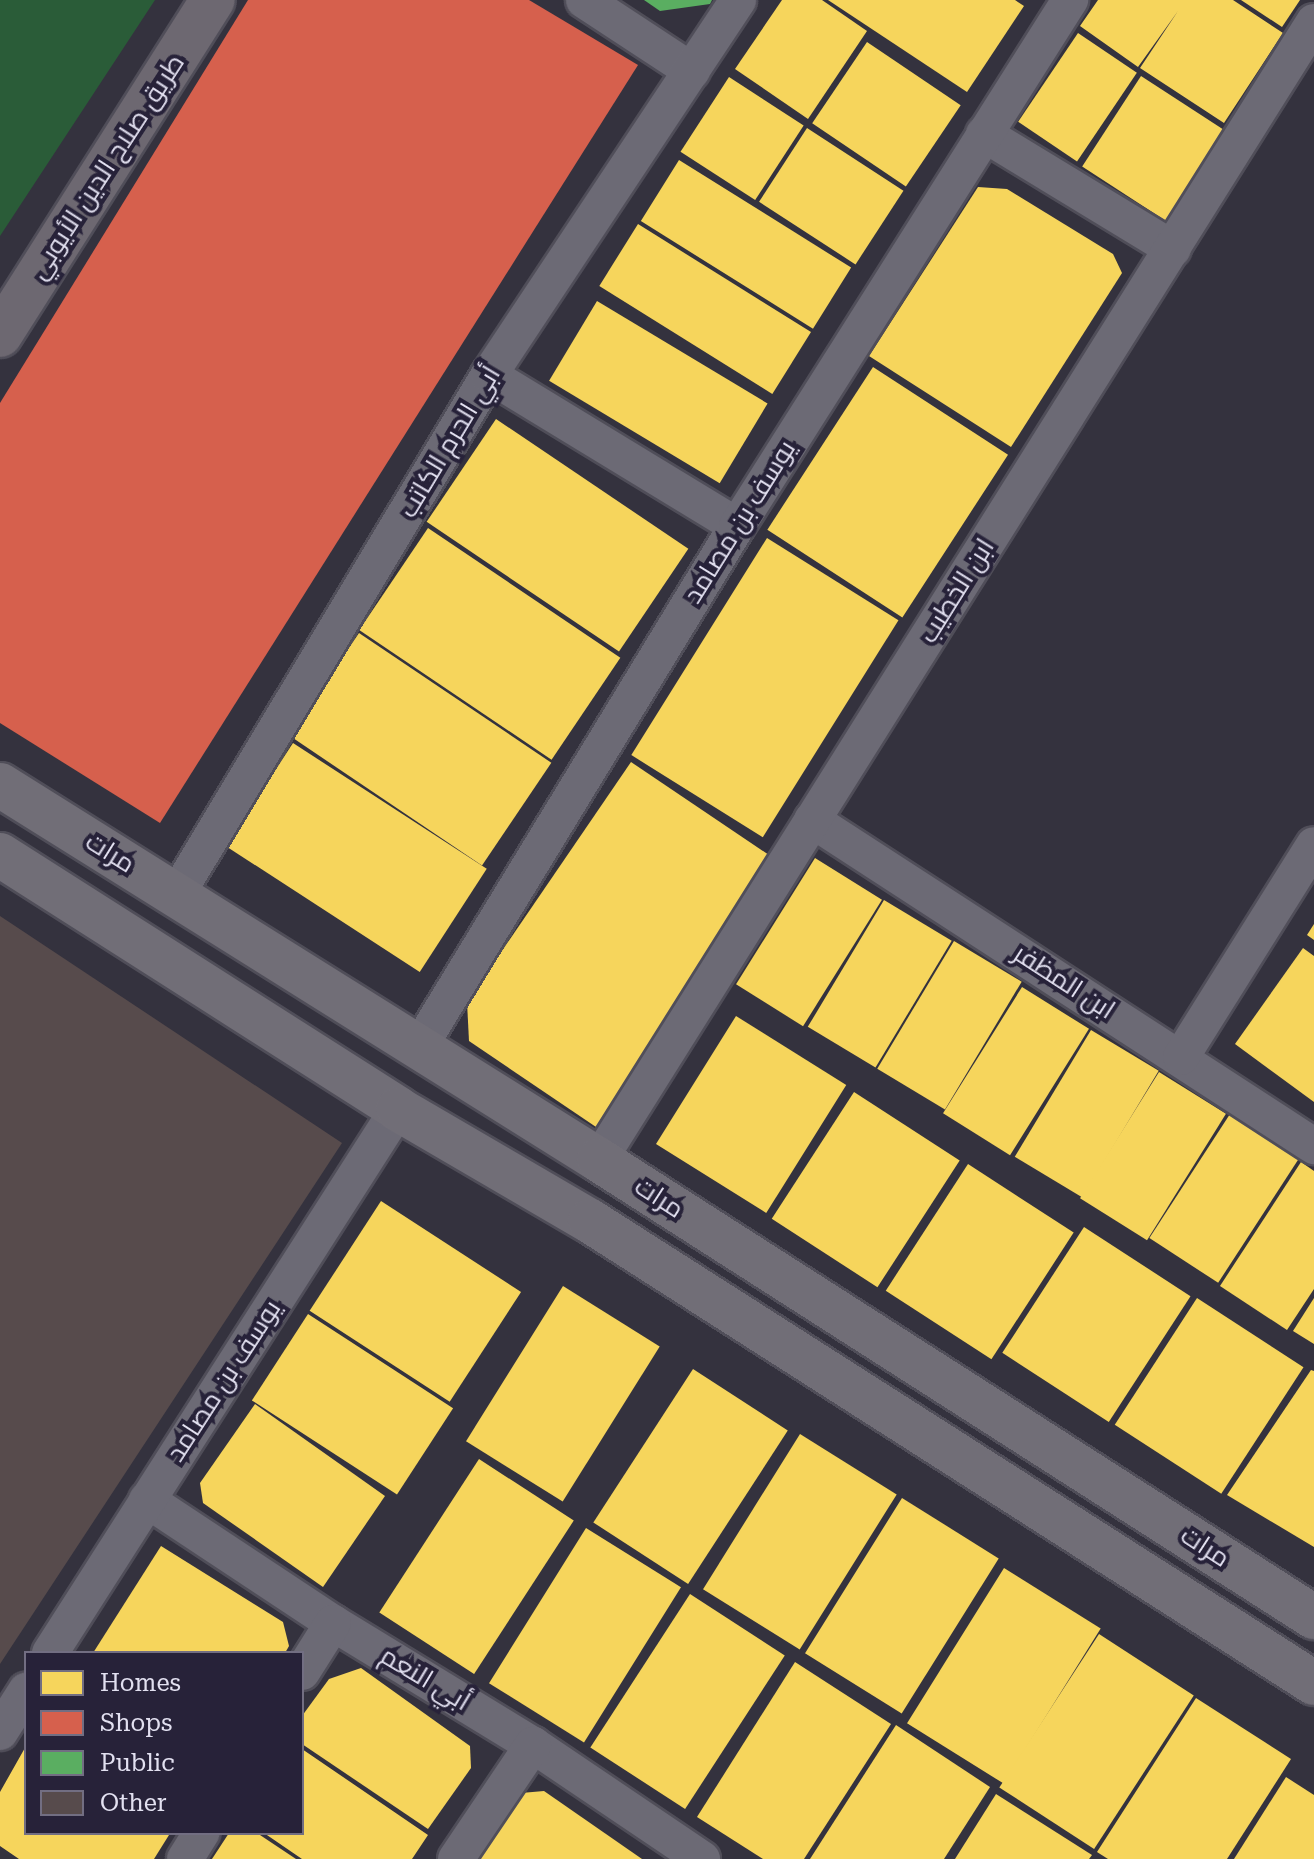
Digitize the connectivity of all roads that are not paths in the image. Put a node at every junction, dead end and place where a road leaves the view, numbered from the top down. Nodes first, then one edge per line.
1 (213, 0) edge
2 (584, 0) edge
3 (738, 0) edge
4 (1070, 0) edge
5 (1314, 22) edge
6 (692, 71) junction
7 (984, 134) junction
8 (1173, 249) junction
9 (0, 335) edge
10 (489, 375) junction
11 (737, 526) junction
12 (0, 785) edge
13 (812, 820) junction
14 (1314, 845) edge
15 (0, 855) edge
16 (177, 894) junction
17 (418, 1049) junction
18 (1181, 1057) junction
19 (398, 1109) junction
20 (1314, 1146) edge
21 (599, 1160) junction
22 (147, 1500) junction
23 (1314, 1617) edge
24 (333, 1623) junction
25 (51, 1651) edge
26 (304, 1669) edge
27 (1314, 1683) edge
28 (24, 1694) edge
29 (0, 1732) edge
30 (533, 1745) junction
31 (200, 1835) edge
32 (185, 1859) edge
33 (456, 1859) edge
34 (702, 1859) edge

1 - 9 main road, طريق صلاح الدين الأيوبي
2 - 6 street
3 - 6 street, أبي الحرم الكاتب
4 - 7 street, يوسف بن مصامد
5 - 8 street, ابن الخطيب
6 - 10 street, أبي الحرم الكاتب
7 - 8 street
7 - 11 street, يوسف بن مصامد
8 - 13 street, ابن الخطيب
10 - 11 street
10 - 16 street, أبي الحرم الكاتب
11 - 17 street, يوسف بن مصامد
12 - 16 street, مرات
13 - 18 street, ابن المظفر
13 - 21 street, ابن الخطيب
14 - 18 street
15 - 19 street
16 - 17 street, مرات
17 - 21 street, مرات
18 - 20 street, ابن المظفر
19 - 22 street, يوسف بن مصامد
19 - 27 street
21 - 23 street, مرات
22 - 24 street, أبي النعم
22 - 25 street, يوسف بن مصامد
24 - 26 street
24 - 30 street, أبي النعم
28 - 29 street
30 - 33 street
30 - 34 street, أبي النعم
31 - 32 street

